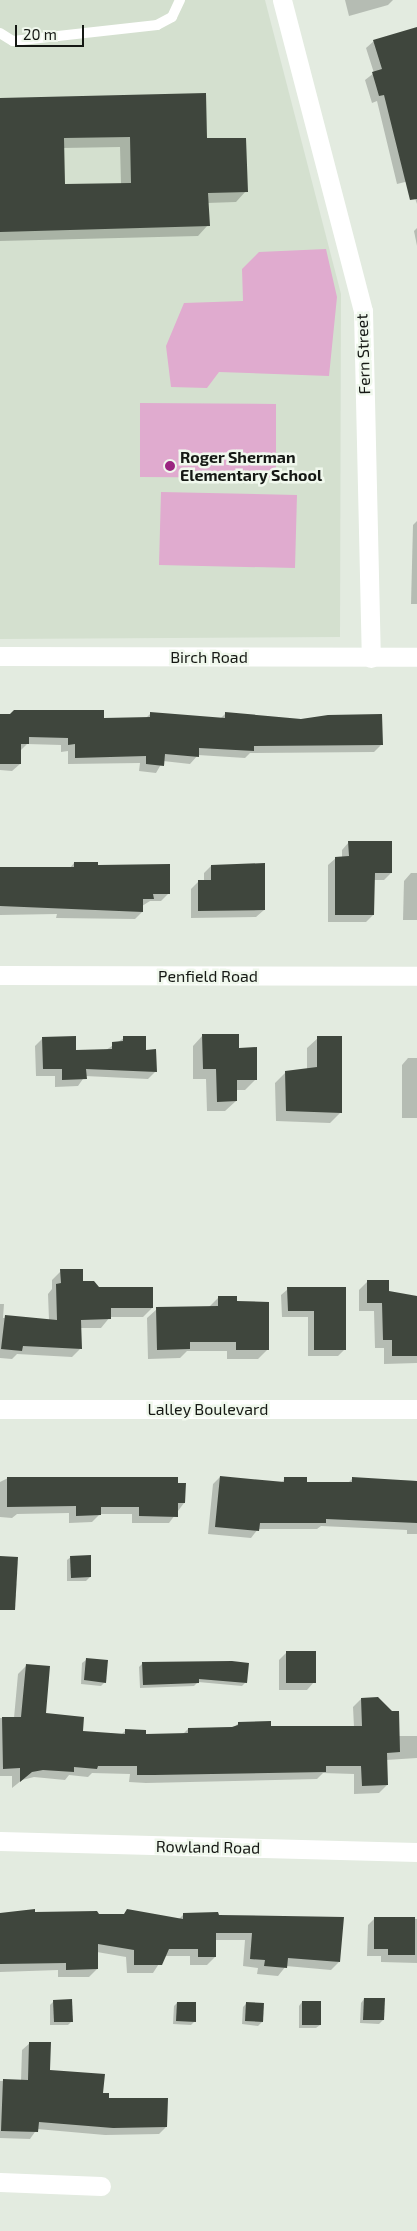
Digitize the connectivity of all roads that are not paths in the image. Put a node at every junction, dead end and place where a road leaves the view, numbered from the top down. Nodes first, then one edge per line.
1 (180, 0) edge
2 (282, 0) edge
3 (0, 33) edge
4 (0, 656) edge
5 (417, 657) edge
6 (370, 658) junction
7 (0, 975) edge
8 (417, 976) edge
9 (0, 1409) edge
10 (417, 1410) edge
11 (0, 1841) edge
12 (417, 1852) edge
13 (0, 2182) edge
14 (101, 2186) dead end

1 - 3 lane
2 - 6 street, Fern Street
4 - 6 street, Birch Road
5 - 6 street, Birch Road
7 - 8 street, Penfield Road
9 - 10 street, Lalley Boulevard
11 - 12 street, Rowland Road
13 - 14 street

